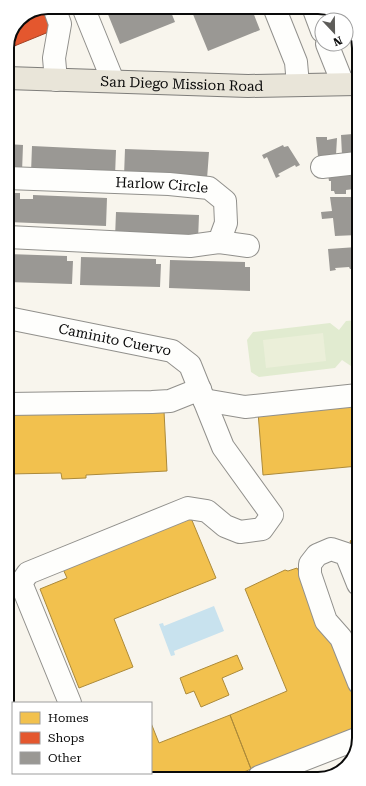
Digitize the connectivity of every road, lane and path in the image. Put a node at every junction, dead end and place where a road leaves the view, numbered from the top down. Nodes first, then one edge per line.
1 (56, 14) edge
2 (86, 14) edge
3 (277, 14) edge
4 (332, 52) edge
5 (14, 78) edge
6 (56, 80) junction
7 (113, 81) junction
8 (350, 84) edge
9 (298, 85) junction
10 (352, 164) edge
11 (322, 167) dead end
12 (14, 178) edge
13 (14, 237) edge
14 (219, 242) junction
15 (248, 246) dead end
16 (14, 319) edge
17 (202, 394) junction
18 (352, 396) edge
19 (14, 404) edge
20 (352, 569) edge
21 (15, 581) edge
22 (352, 666) edge
23 (70, 702) edge
24 (352, 741) edge
25 (272, 772) edge

1 - 6 street
2 - 7 street
3 - 9 street
4 - 8 street
5 - 6 main road, San Diego Mission Road
6 - 7 main road, San Diego Mission Road
7 - 9 main road, San Diego Mission Road
8 - 9 main road, San Diego Mission Road
10 - 11 street
12 - 14 street, Harlow Circle
13 - 14 street
14 - 15 street
16 - 17 street, Caminito Cuervo
17 - 18 street
17 - 19 street
17 - 21 street, Caminito Cuervo
20 - 22 street
21 - 23 street
24 - 25 street

